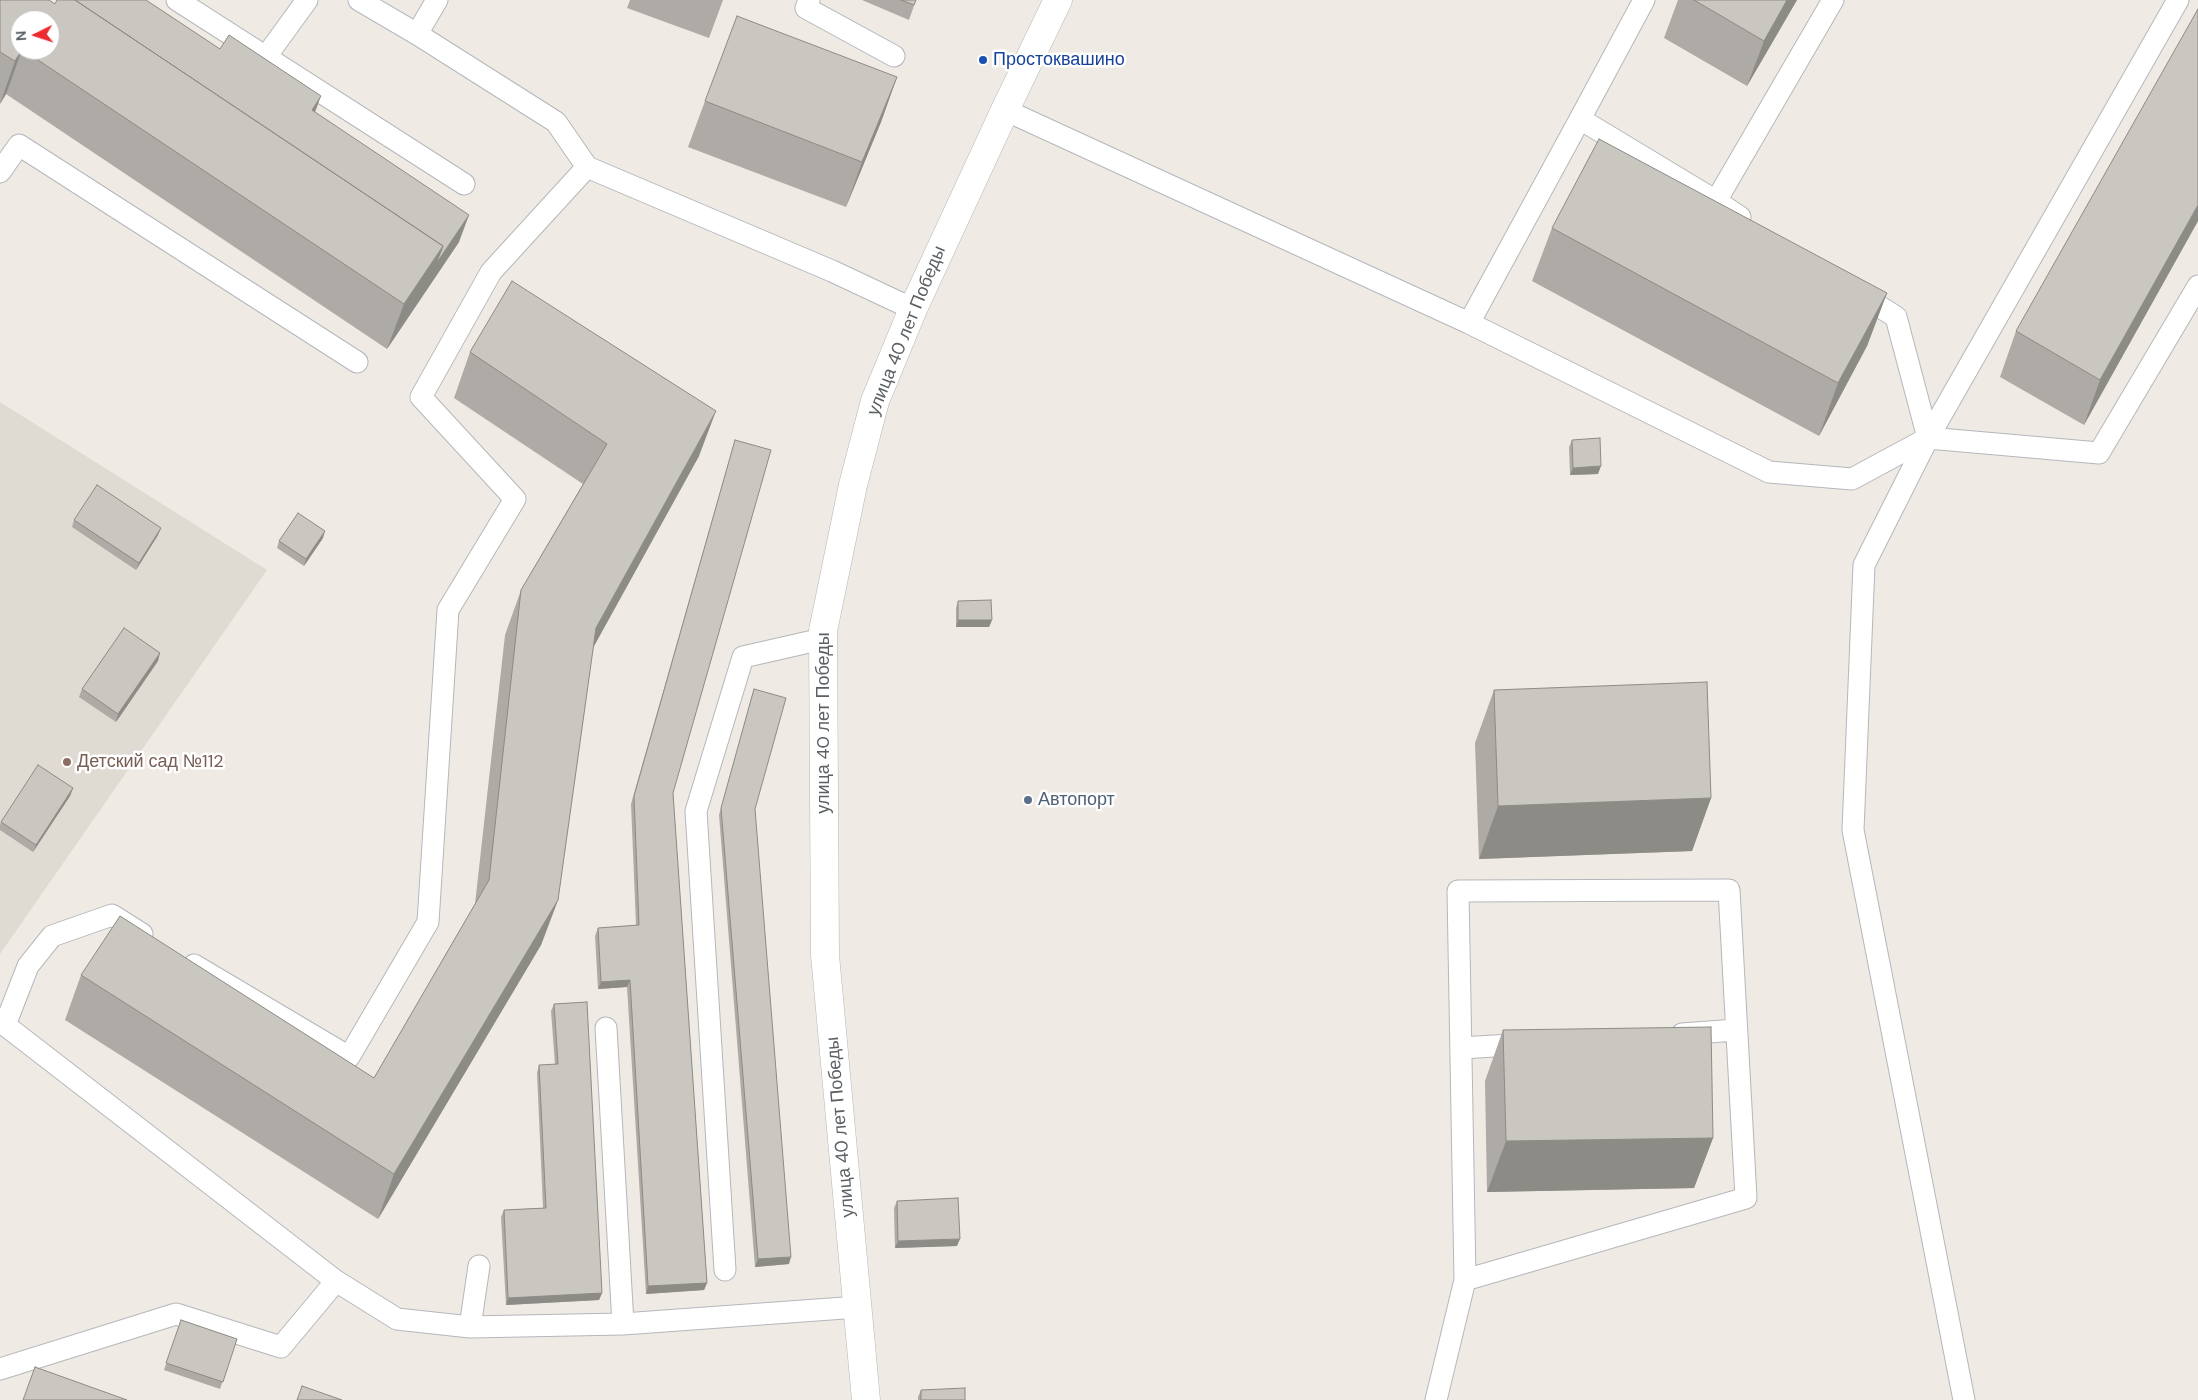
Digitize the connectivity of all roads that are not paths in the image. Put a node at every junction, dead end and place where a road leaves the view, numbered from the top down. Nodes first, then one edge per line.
1 (177, 0) edge
2 (307, 0) edge
3 (359, 0) edge
4 (437, 0) edge
5 (809, 0) edge
6 (1058, 0) edge
7 (1644, 0) edge
8 (1833, 0) edge
9 (2178, 0) edge
10 (417, 34) junction
11 (894, 56) dead end
12 (265, 58) junction
13 (1004, 110) junction
14 (1580, 119) junction
15 (587, 167) junction
16 (0, 172) edge
17 (464, 184) dead end
18 (1716, 201) junction
19 (1756, 228) edge
20 (1838, 280) edge
21 (2198, 286) edge
22 (913, 309) junction
23 (1469, 322) junction
24 (357, 362) dead end
25 (1928, 438) junction
26 (822, 639) junction
27 (606, 1028) dead end
28 (1736, 1030) junction
29 (1658, 1036) edge
30 (1549, 1043) edge
31 (1461, 1048) junction
32 (479, 1266) dead end
33 (725, 1270) dead end
34 (1465, 1280) junction
35 (336, 1281) junction
36 (858, 1307) junction
37 (623, 1324) junction
38 (470, 1327) junction
39 (0, 1369) edge
40 (866, 1400) edge
41 (1436, 1400) edge
42 (1964, 1400) edge

1 - 12 lane
2 - 12 lane
3 - 10 lane
4 - 10 lane
5 - 11 lane
6 - 13 street, улица 40 лет Победы
7 - 14 lane
8 - 18 lane
9 - 25 lane
10 - 15 lane
12 - 17 lane
13 - 22 street, улица 40 лет Победы
13 - 23 lane
14 - 18 lane
14 - 23 lane
15 - 22 lane
15 - 35 lane
16 - 24 lane
18 - 19 lane
20 - 25 lane
21 - 25 lane
22 - 26 street, улица 40 лет Победы
23 - 25 lane
25 - 42 lane
26 - 33 lane
26 - 36 street, улица 40 лет Победы
27 - 37 lane
28 - 29 lane
28 - 31 lane
28 - 34 lane
30 - 31 lane
31 - 34 lane
32 - 38 lane
34 - 41 lane
35 - 38 lane
35 - 39 lane
36 - 37 lane
36 - 40 street, улица 40 лет Победы
37 - 38 lane

